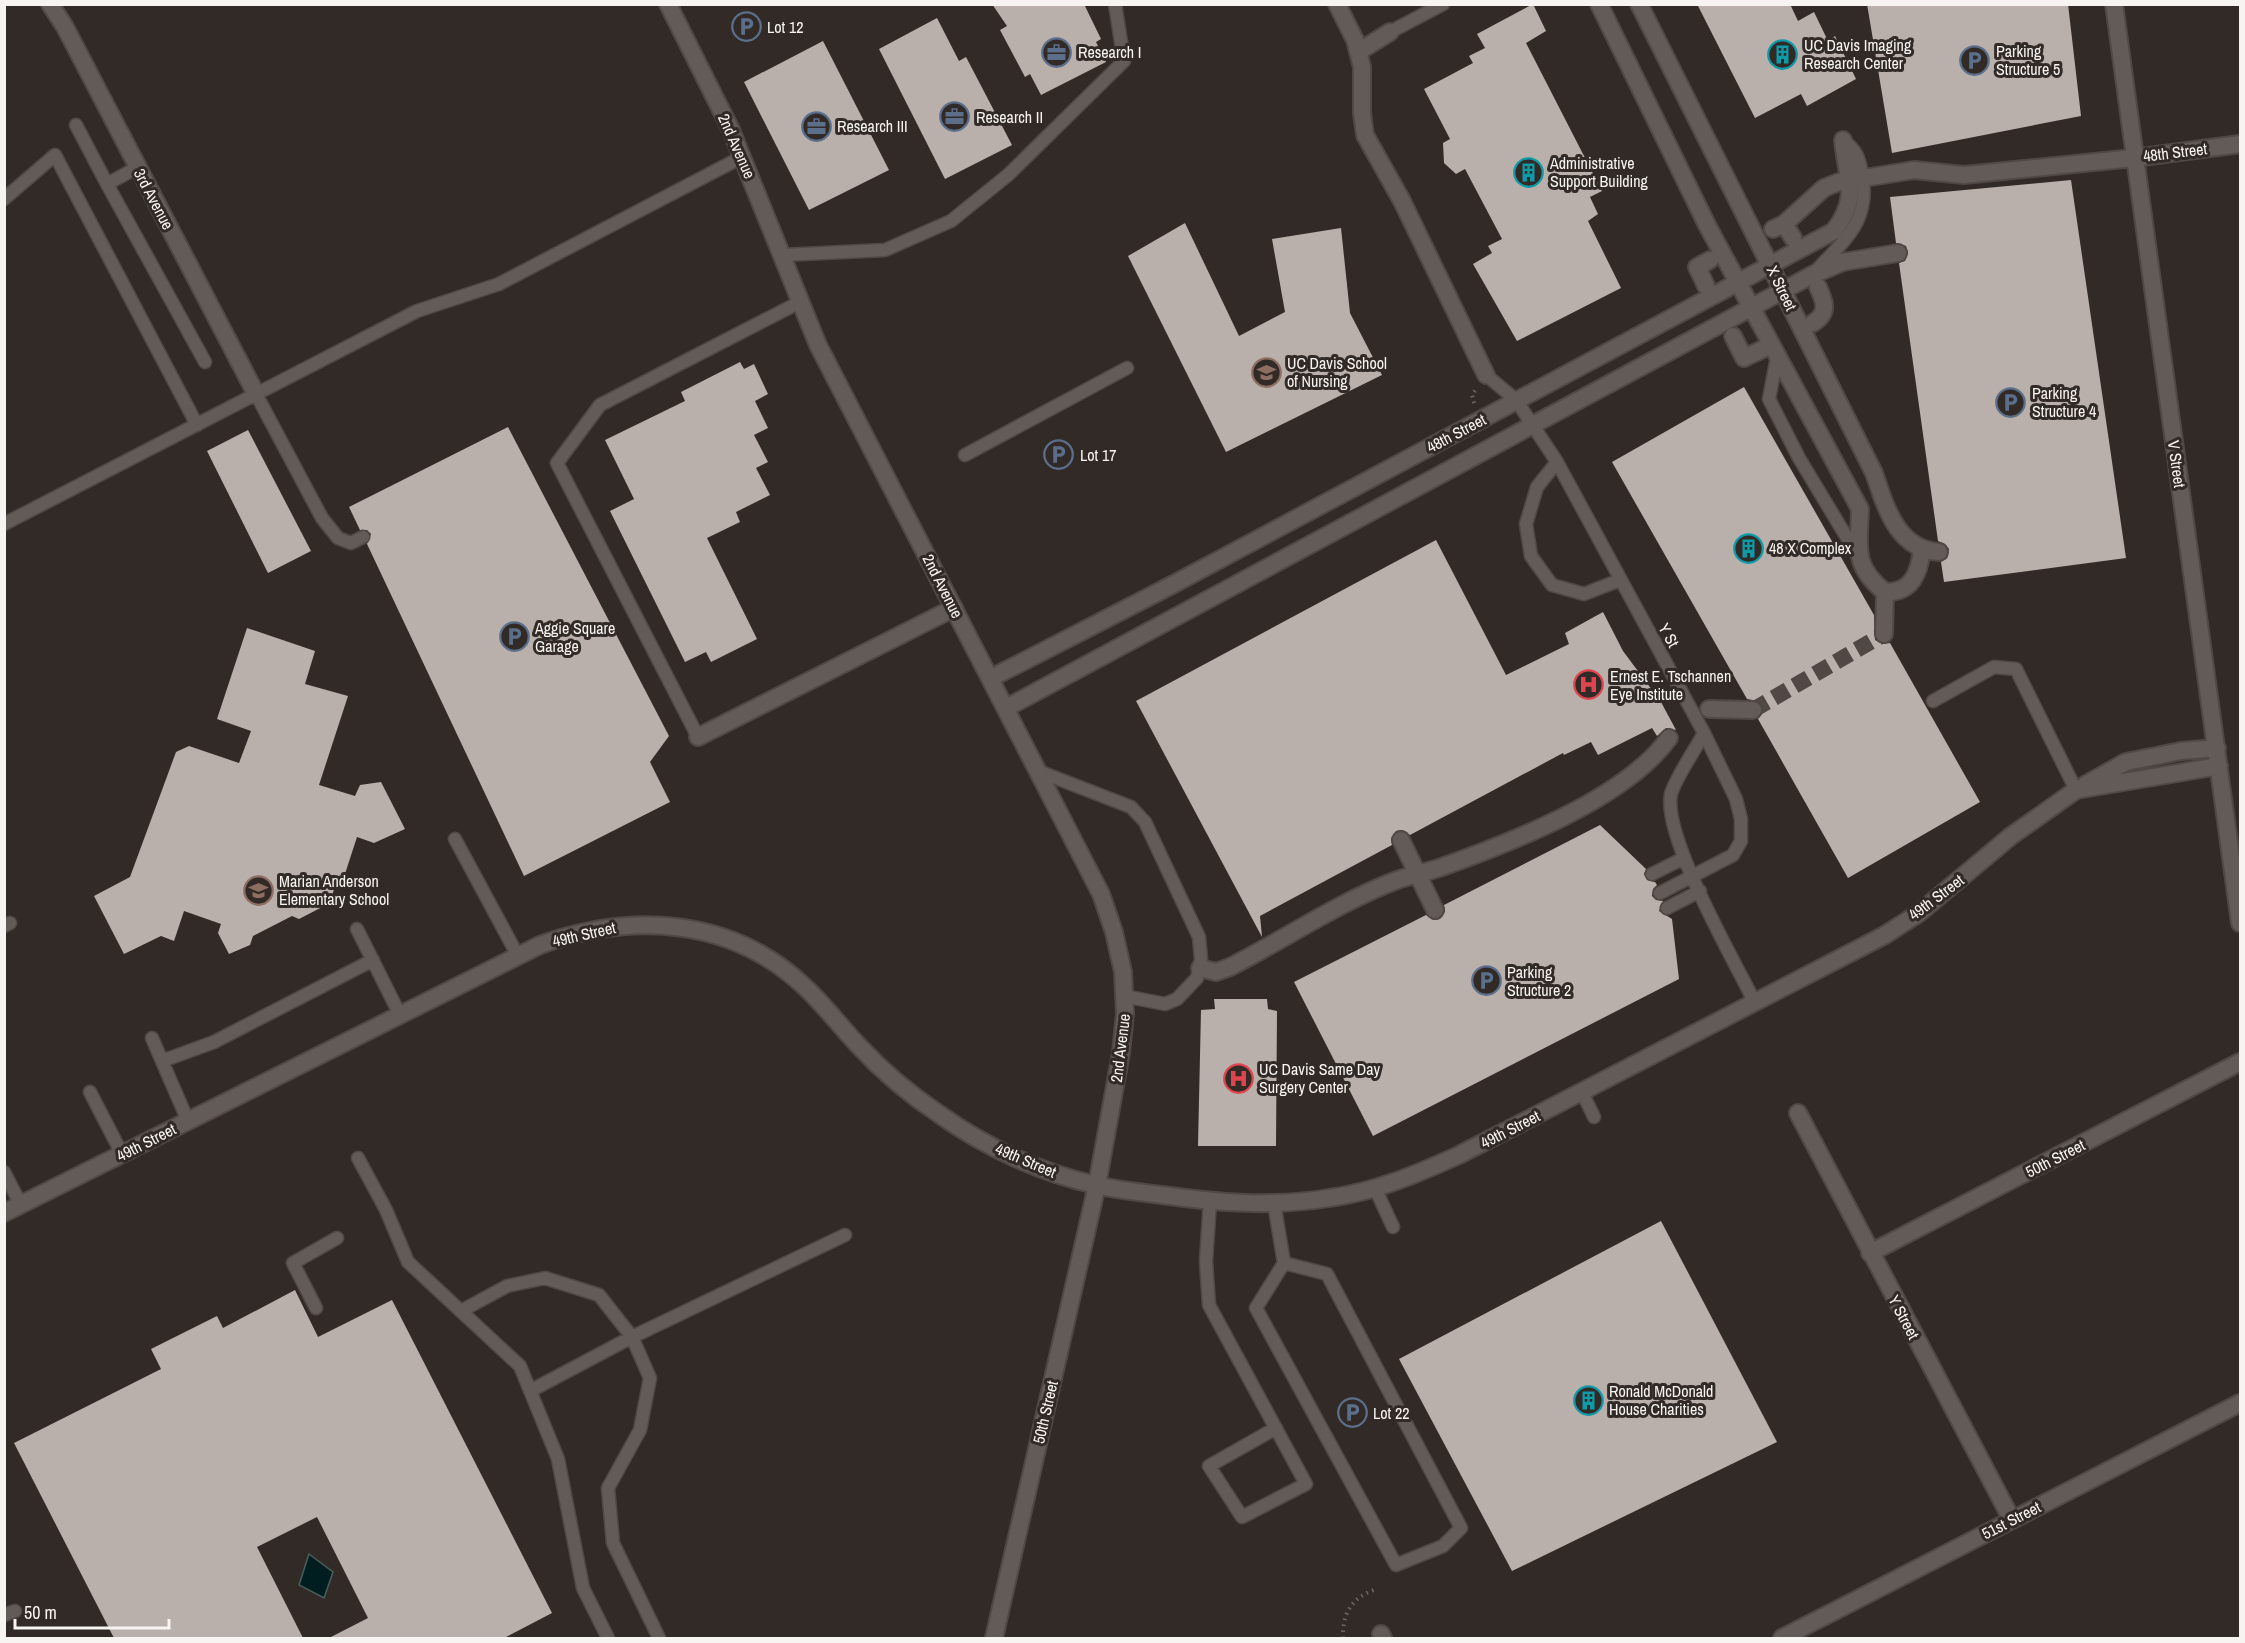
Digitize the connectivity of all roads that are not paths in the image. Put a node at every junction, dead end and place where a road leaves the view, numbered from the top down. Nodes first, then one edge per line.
1 (50, 4) edge
2 (668, 4) edge
3 (1337, 4) edge
4 (1443, 4) edge
5 (1599, 4) edge
6 (1639, 4) edge
7 (2114, 4) edge
8 (1115, 5) edge
9 (1390, 32) joint
10 (1358, 52) junction
11 (76, 125) dead end
12 (1843, 140) dead end
13 (2241, 144) edge
14 (742, 157) junction
15 (2134, 158) junction
16 (138, 167) junction
17 (1857, 179) junction
18 (107, 184) junction
19 (4, 199) edge
20 (1784, 230) dead end
21 (1898, 253) dead end
22 (782, 255) junction
23 (1697, 264) dead end
24 (1772, 265) junction
25 (1815, 281) junction
26 (1739, 283) junction
27 (1706, 286) dead end
28 (1784, 290) junction
29 (800, 302) junction
30 (1753, 307) junction
31 (1813, 323) dead end
32 (1733, 336) dead end
33 (1770, 353) junction
34 (205, 362) dead end
35 (1127, 369) dead end
36 (1486, 375) joint
37 (256, 394) junction
38 (1516, 400) junction
39 (1533, 423) junction
40 (197, 424) junction
41 (965, 455) dead end
42 (1557, 462) junction
43 (4, 524) edge
44 (363, 537) dead end
45 (1922, 550) junction
46 (1939, 552) dead end
47 (1858, 557) junction
48 (1620, 580) junction
49 (1885, 592) junction
50 (954, 608) junction
51 (1884, 634) dead end
52 (991, 678) junction
53 (1933, 701) dead end
54 (1006, 708) junction
55 (1709, 709) dead end
56 (1753, 710) tunnel mouth
57 (1674, 731) dead end
58 (1704, 733) junction
59 (698, 737) joint
60 (2217, 748) junction
61 (2219, 766) junction
62 (1038, 771) junction
63 (2076, 790) junction
64 (455, 839) dead end
65 (1401, 840) dead end
66 (1684, 858) junction
67 (1652, 874) dead end
68 (1417, 875) junction
69 (1692, 876) junction
70 (1700, 891) junction
71 (1660, 893) dead end
72 (1667, 908) dead end
73 (1435, 910) dead end
74 (2241, 923) edge
75 (357, 929) dead end
76 (518, 956) junction
77 (373, 960) junction
78 (1200, 969) junction
79 (1124, 996) junction
80 (1755, 1003) junction
81 (400, 1015) junction
82 (152, 1038) dead end
83 (162, 1060) junction
84 (2241, 1062) edge
85 (90, 1092) dead end
86 (1582, 1092) junction
87 (1798, 1113) dead end
88 (1594, 1117) dead end
89 (189, 1121) junction
90 (122, 1154) junction
91 (358, 1158) dead end
92 (4, 1172) edge
93 (1097, 1185) junction
94 (1375, 1188) junction
95 (1210, 1201) junction
96 (1274, 1203) junction
97 (21, 1205) junction
98 (4, 1213) edge
99 (1393, 1227) dead end
100 (844, 1235) dead end
101 (337, 1238) dead end
102 (1870, 1253) junction
103 (1284, 1263) junction
104 (316, 1308) dead end
105 (460, 1311) junction
106 (632, 1337) junction
107 (530, 1391) junction
108 (2241, 1403) edge
109 (1276, 1428) junction
110 (2012, 1520) junction
111 (608, 1638) edge
112 (659, 1638) edge
113 (994, 1638) edge
114 (1782, 1638) edge

1 - 16 street, 3rd Avenue
2 - 14 street, 2nd Avenue
3 - 10 street
4 - 9 lane
5 - 26 street
6 - 24 street, X Street
7 - 15 street, V Street
8 - 22 lane
9 - 10 street
10 - 36 street
11 - 18 lane
12 - 17 street, 48th Street
13 - 15 street, 48th Street
14 - 22 street, 2nd Avenue
14 - 37 lane
15 - 17 street, 48th Street
15 - 60 street, V Street
16 - 18 lane
16 - 37 street, 3rd Avenue
17 - 20 street, 48th Street
17 - 24 street, 48th Street
17 - 25 lane
18 - 34 lane
19 - 40 lane
21 - 25 street, 48th Street
22 - 29 street, 2nd Avenue
23 - 27 street
24 - 26 street, 48th Street
24 - 28 street, X Street
25 - 28 street, 48th Street
25 - 31 street
26 - 30 street
26 - 38 street, 48th Street
28 - 30 street, 48th Street
28 - 45 street, X Street
29 - 50 street, 2nd Avenue
29 - 59 lane
30 - 33 street
30 - 39 street, 48th Street
32 - 33 street
33 - 47 lane
33 - 47 street
35 - 41 lane
36 - 38 lane, Y St
37 - 40 lane
37 - 44 lane
38 - 39 lane, Y St
38 - 52 street, 48th Street
39 - 42 lane, Y St
39 - 54 street, 48th Street
40 - 43 lane
42 - 48 lane, Y St
42 - 48 lane
45 - 46 street
45 - 49 street
47 - 49 street
48 - 58 lane, Y St
49 - 51 street
50 - 52 street, 2nd Avenue
50 - 59 street
52 - 54 street, 2nd Avenue
53 - 63 lane
54 - 62 street, 2nd Avenue
55 - 56 street
57 - 68 street
58 - 66 lane
58 - 69 lane, Y St
60 - 61 street, V Street
60 - 63 street, 49th Street
61 - 63 street, 49th Street
61 - 74 street, V Street
62 - 78 lane
62 - 79 street, 2nd Avenue
63 - 80 street, 49th Street
64 - 76 lane
65 - 68 street
66 - 67 lane
66 - 69 lane
68 - 73 street
68 - 78 street
69 - 70 lane
69 - 71 lane, Y St
70 - 72 lane
70 - 80 lane
75 - 77 lane
76 - 81 street, 49th Street
76 - 93 street, 49th Street
77 - 81 lane
77 - 83 lane
78 - 79 lane
79 - 93 street, 2nd Avenue
80 - 86 street, 49th Street
81 - 89 street, 49th Street
82 - 83 lane
83 - 89 lane
84 - 102 street, 50th Street
85 - 90 lane
86 - 88 lane
86 - 94 street, 49th Street
87 - 102 street, Y Street
89 - 90 street, 49th Street
90 - 97 street, 49th Street
91 - 105 lane
92 - 97 lane
93 - 95 street, 49th Street
93 - 113 street, 50th Street
94 - 96 street, 49th Street
94 - 99 lane
95 - 96 street, 49th Street
95 - 109 lane
96 - 103 lane
97 - 98 street, 49th Street
100 - 106 lane
101 - 104 lane
102 - 110 street, Y Street
103 - 103 lane
105 - 106 lane
105 - 107 lane
106 - 107 lane
106 - 112 lane
107 - 111 lane
108 - 110 street, 51st Street
109 - 109 lane
110 - 114 street, 51st Street

